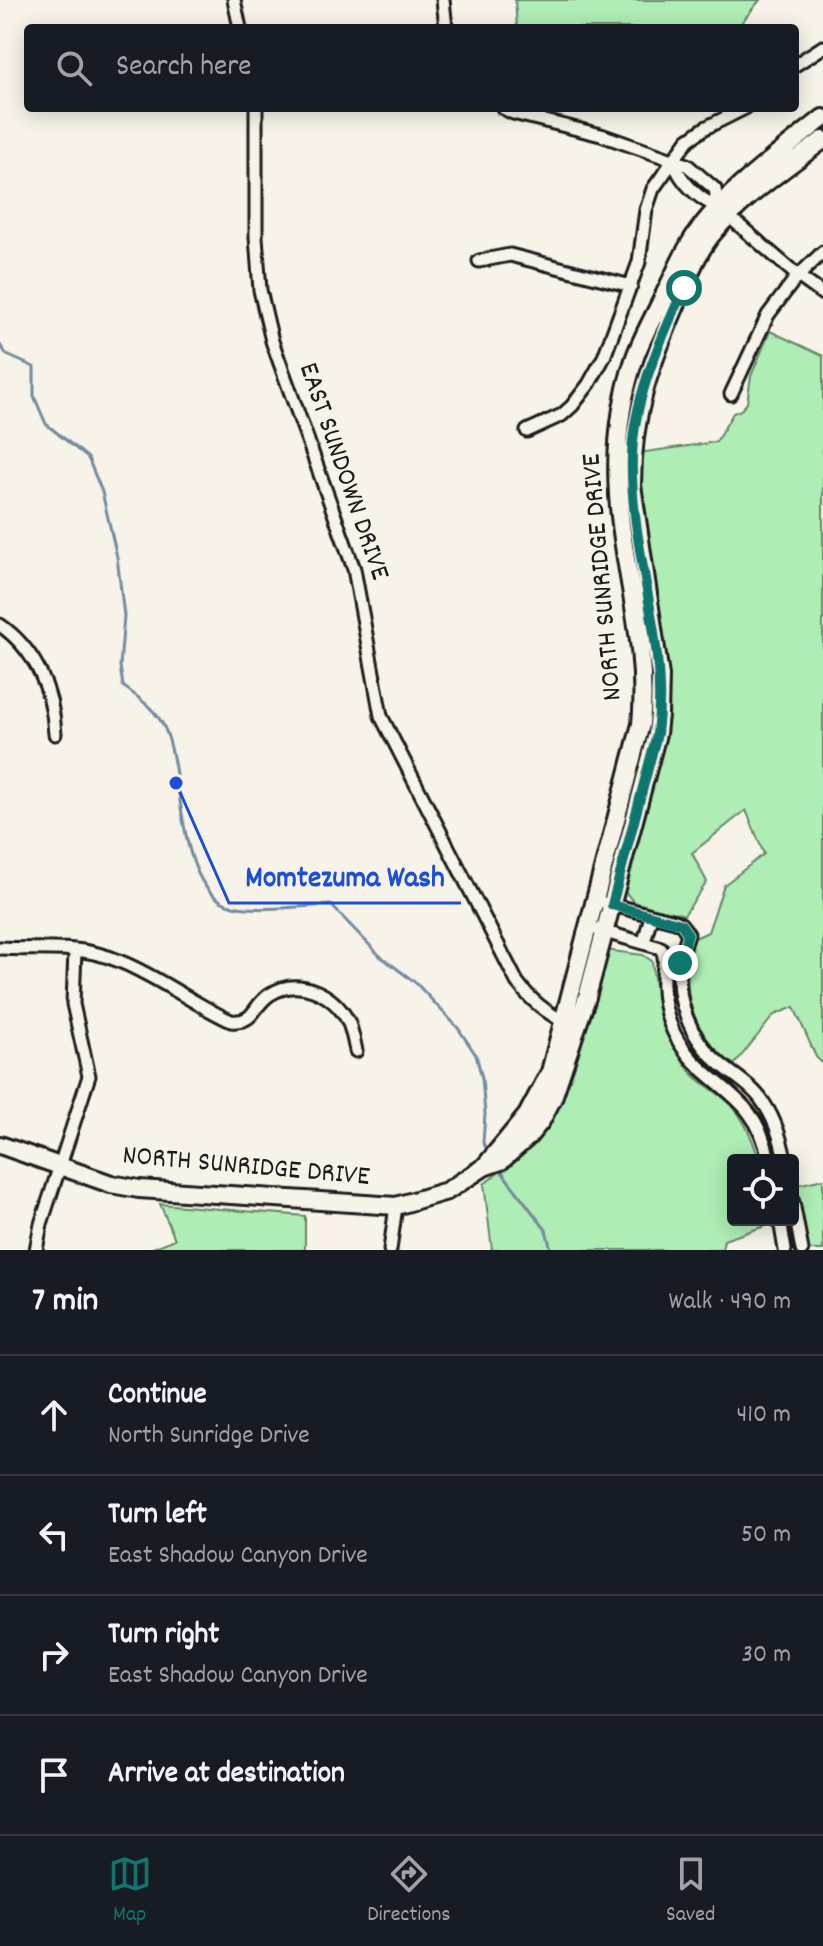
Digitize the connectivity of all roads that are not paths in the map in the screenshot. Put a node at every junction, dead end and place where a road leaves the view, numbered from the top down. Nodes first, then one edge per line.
1 (234, 0) edge
2 (443, 0) edge
3 (239, 24) edge
4 (446, 24) edge
5 (823, 47) edge
6 (799, 62) edge
7 (256, 112) edge
8 (511, 112) edge
9 (737, 112) edge
10 (823, 118) edge
11 (823, 140) edge
12 (673, 161) junction
13 (703, 178) junction
14 (692, 189) junction
15 (724, 212) junction
16 (823, 252) edge
17 (479, 261) dead end
18 (798, 276) junction
19 (631, 286) junction
20 (823, 294) edge
21 (731, 394) dead end
22 (527, 431) dead end
23 (0, 625) edge
24 (55, 734) dead end
25 (604, 902) junction
26 (651, 916) junction
27 (597, 930) junction
28 (644, 942) junction
29 (0, 948) edge
30 (75, 950) junction
31 (664, 954) junction
32 (681, 956) junction
33 (570, 1025) junction
34 (356, 1051) dead end
35 (774, 1123) junction
36 (762, 1130) junction
37 (0, 1145) edge
38 (768, 1154) edge
39 (783, 1154) edge
40 (60, 1164) junction
41 (396, 1206) junction
42 (781, 1226) edge
43 (798, 1226) edge
44 (36, 1250) edge
45 (390, 1250) edge
46 (785, 1250) edge
47 (802, 1250) edge

1 - 3 street
2 - 4 street
5 - 6 street
7 - 33 street, EAST SUNDOWN DRIVE
8 - 12 street
9 - 12 street
10 - 15 street, NORTH SUNRIDGE DRIVE
11 - 15 street, NORTH SUNRIDGE DRIVE
12 - 13 street
12 - 14 street
12 - 19 street
13 - 14 street
13 - 15 street
14 - 15 street
15 - 18 street
15 - 25 street, NORTH SUNRIDGE DRIVE
16 - 18 street
17 - 19 street
18 - 20 street
18 - 21 street
19 - 22 street
23 - 24 street
25 - 26 street
25 - 27 street, NORTH SUNRIDGE DRIVE
26 - 28 street
26 - 32 street
27 - 28 street
27 - 33 street, NORTH SUNRIDGE DRIVE
28 - 31 street
29 - 30 street
30 - 34 street
30 - 40 street
31 - 32 street
31 - 36 street
32 - 35 street
33 - 41 street, NORTH SUNRIDGE DRIVE
35 - 36 street
35 - 39 street
36 - 38 street
37 - 40 street, NORTH SUNRIDGE DRIVE
40 - 41 street, NORTH SUNRIDGE DRIVE
40 - 44 street
41 - 45 street
42 - 46 street
43 - 47 street

